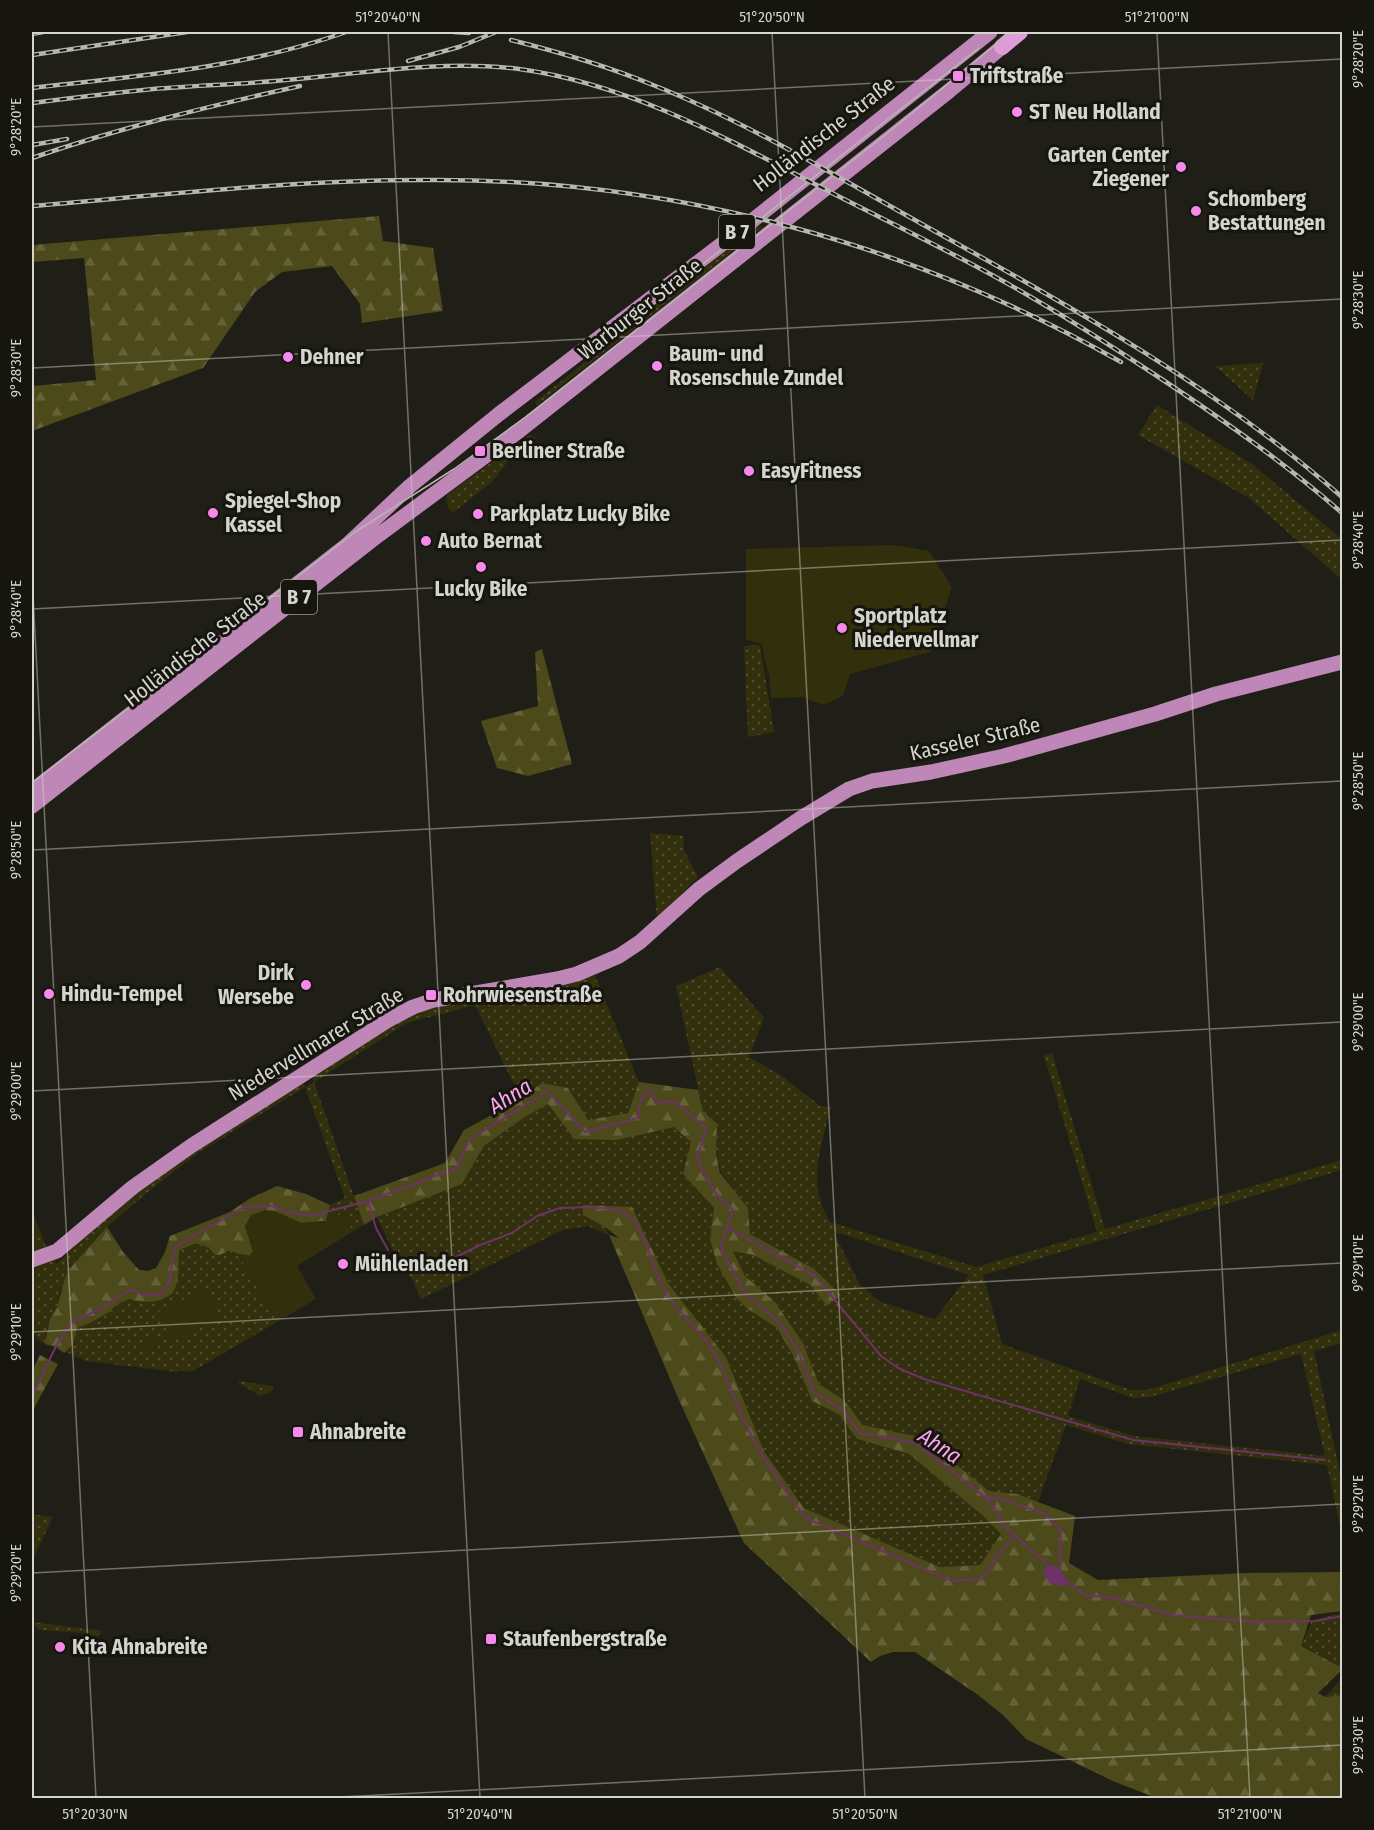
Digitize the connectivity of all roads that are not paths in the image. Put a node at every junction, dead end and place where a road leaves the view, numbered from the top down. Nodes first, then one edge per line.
1 (990, 32) edge
2 (1020, 32) edge
3 (1000, 48) joint
4 (774, 229) joint
5 (531, 420) joint
6 (1342, 662) edge
7 (32, 791) edge
8 (32, 806) edge
9 (652, 930) joint
10 (32, 1260) edge

1 - 7 main road, Holländische Straße / B 7
2 - 3 highway, Holländische Straße / B 7
3 - 4 main road, Holländische Straße / B 7
4 - 5 main road, Warburger Straße / B 7
5 - 8 main road, Holländische Straße / B 7
6 - 9 main road, Kasseler Straße
9 - 10 main road, Niedervellmarer Straße

